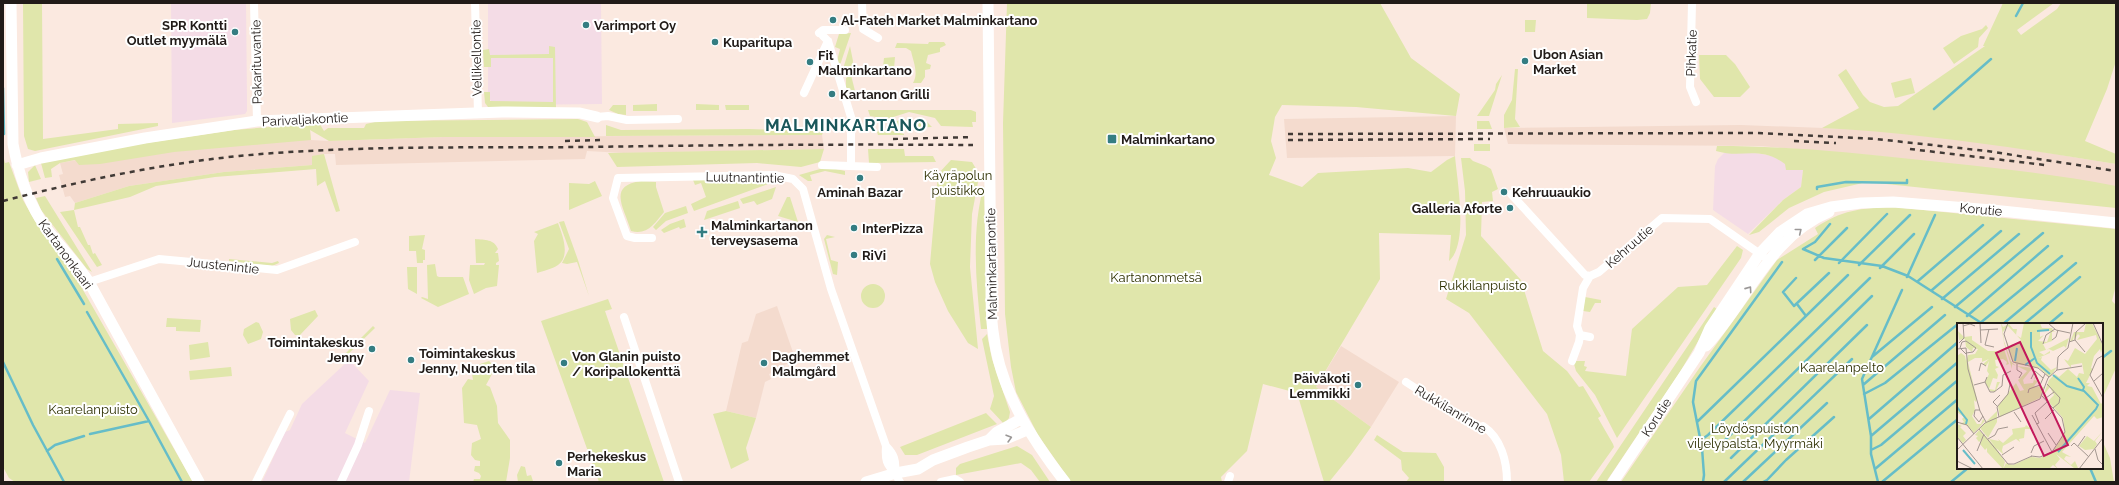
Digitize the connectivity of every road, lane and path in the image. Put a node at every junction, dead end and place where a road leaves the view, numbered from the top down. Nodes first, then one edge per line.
1 (11, 3) edge
2 (254, 3) edge
3 (475, 3) edge
4 (862, 3) edge
5 (988, 3) edge
6 (1692, 3) edge
7 (845, 30) dead end
8 (823, 37) junction
9 (878, 38) dead end
10 (804, 93) dead end
11 (1696, 102) dead end
12 (478, 113) junction
13 (597, 117) joint
14 (678, 119) dead end
15 (257, 121) junction
16 (17, 165) junction
17 (822, 165) dead end
18 (851, 166) junction
19 (877, 167) dead end
20 (1511, 194) dead end
21 (2116, 223) edge
22 (652, 238) dead end
23 (355, 242) dead end
24 (1764, 256) junction
25 (1590, 276) junction
26 (89, 282) junction
27 (624, 317) dead end
28 (1580, 335) junction
29 (1590, 337) dead end
30 (1572, 361) dead end
31 (1406, 382) dead end
32 (369, 411) dead end
33 (290, 414) dead end
34 (1021, 418) junction
35 (1027, 430) junction
36 (988, 440) junction
37 (898, 477) edge
38 (199, 482) edge
39 (256, 482) edge
40 (341, 482) edge
41 (679, 482) edge
42 (866, 482) edge
43 (941, 482) edge
44 (960, 482) edge
45 (1065, 482) edge
46 (1507, 482) edge
47 (1613, 482) edge

1 - 16 street, Kartanonkaari
2 - 15 street, Pakarituvantie
3 - 12 street, Vellikellontie
4 - 9 street
5 - 34 street, Malminkartanontie
6 - 11 street, Pihkatie
7 - 8 street
8 - 10 street
8 - 18 street
12 - 13 street, Parivaljakontie
12 - 15 street, Parivaljakontie
13 - 14 street
15 - 16 street, Parivaljakontie
16 - 26 street, Kartanonkaari
17 - 18 street
18 - 19 street
20 - 25 street
21 - 24 street, Korutie
22 - 37 street, Luutnantintie
23 - 26 street, Juustenintie
24 - 25 street, Kehruutie
24 - 47 street, Korutie
25 - 28 street
26 - 38 street, Kartanonkaari
27 - 41 street
28 - 29 street
28 - 30 street
31 - 46 street, Rukkilanrinne
32 - 40 street
33 - 39 street
34 - 35 street, Malminkartanontie
34 - 36 street
36 -> 35 street
35 - 45 street, Malminkartanontie
36 - 37 street
37 - 42 street
43 - 44 street

